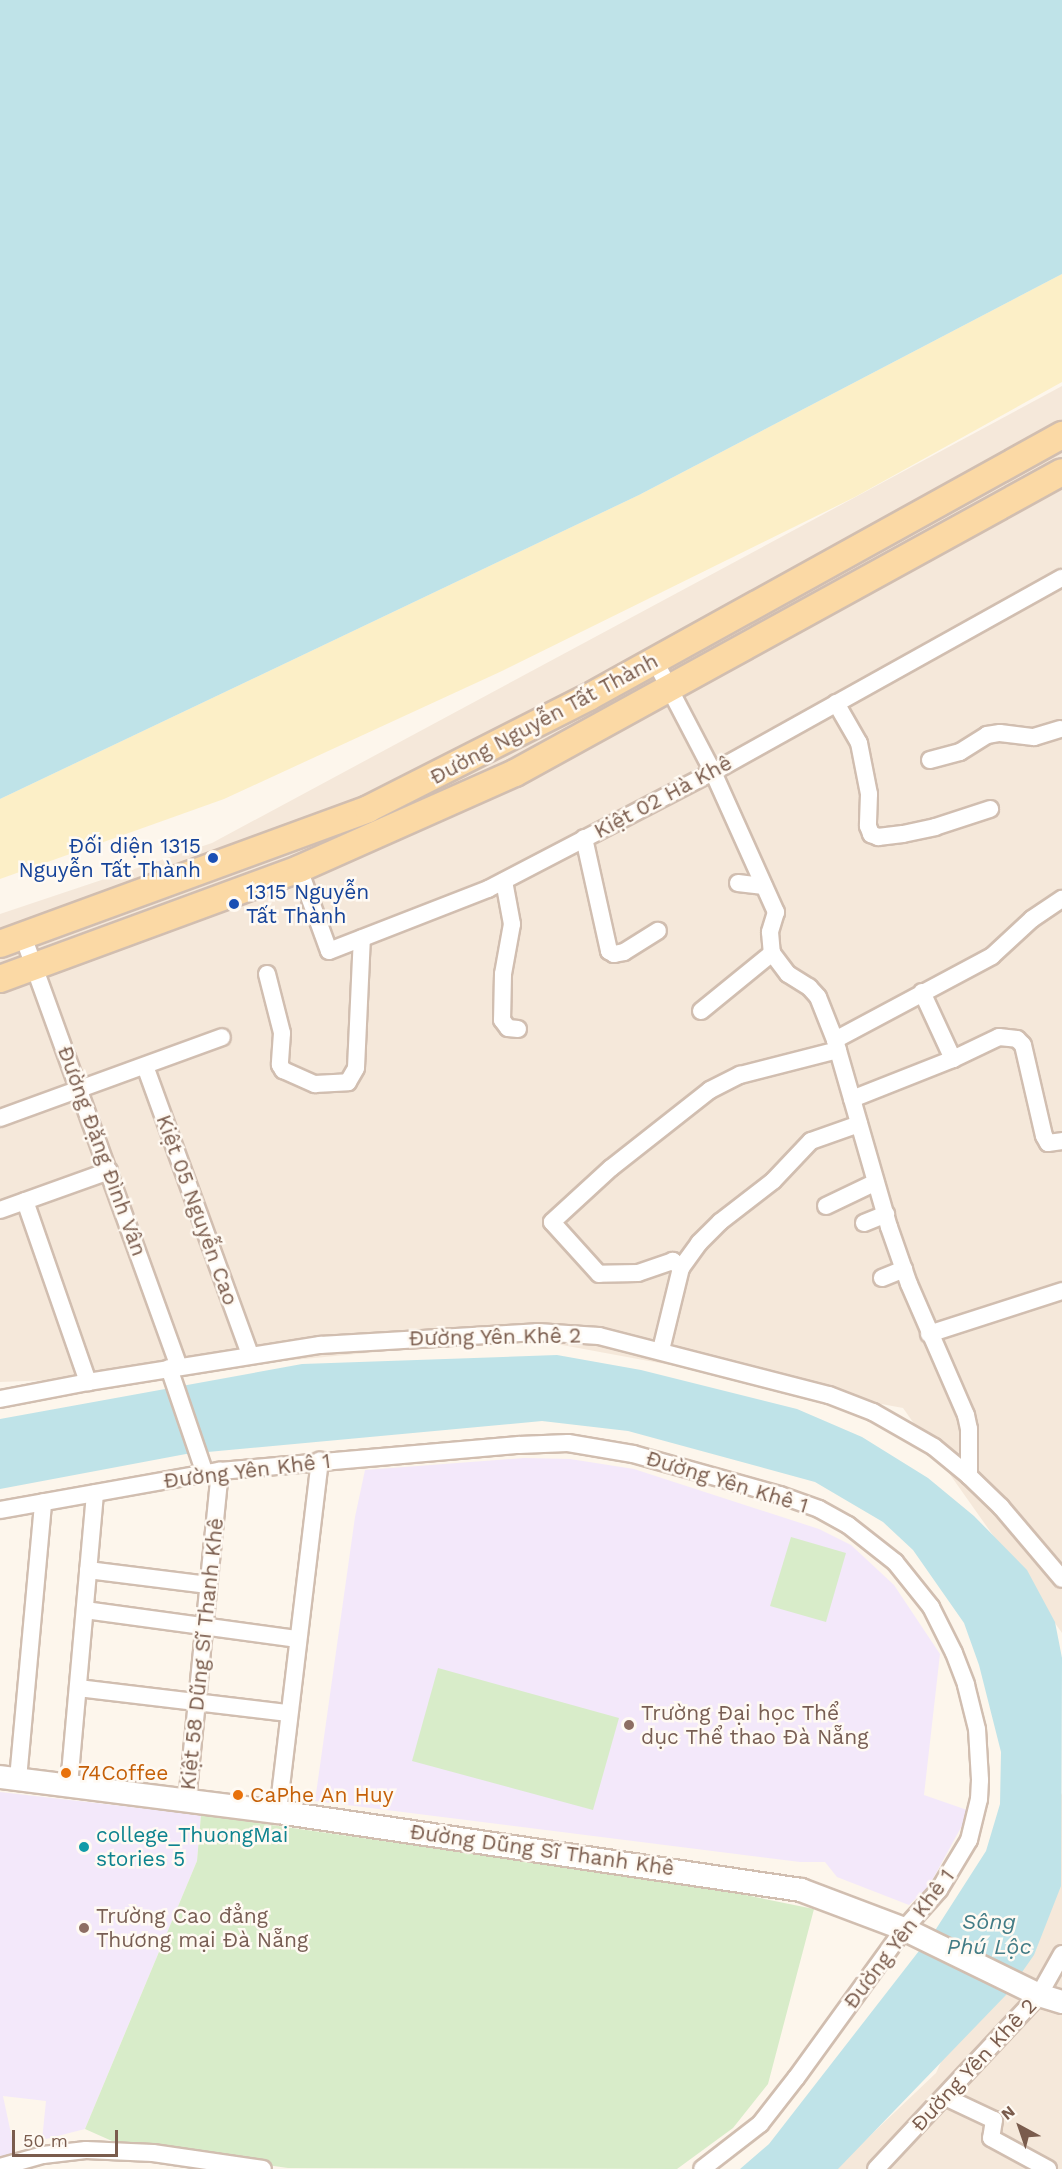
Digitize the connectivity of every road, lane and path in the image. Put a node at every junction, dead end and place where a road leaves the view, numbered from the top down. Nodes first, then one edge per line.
1 (1062, 435) edge
2 (1029, 453) junction
3 (1054, 477) edge
4 (1062, 578) edge
5 (655, 661) junction
6 (669, 687) junction
7 (836, 703) junction
8 (1060, 729) dead end
9 (930, 760) dead end
10 (713, 772) junction
11 (990, 809) dead end
12 (584, 838) junction
13 (299, 869) junction
14 (504, 881) junction
15 (738, 884) dead end
16 (764, 885) junction
17 (1062, 899) edge
18 (658, 931) dead end
19 (362, 938) junction
20 (12, 940) edge
21 (772, 953) junction
22 (35, 966) junction
23 (267, 974) dead end
24 (0, 979) edge
25 (922, 992) junction
26 (701, 1011) dead end
27 (518, 1029) dead end
28 (222, 1037) dead end
29 (837, 1045) junction
30 (953, 1059) junction
31 (145, 1066) junction
32 (80, 1090) junction
33 (852, 1099) junction
34 (0, 1118) edge
35 (859, 1124) junction
36 (1062, 1141) edge
37 (109, 1171) junction
38 (876, 1182) junction
39 (25, 1201) junction
40 (826, 1206) dead end
41 (0, 1210) edge
42 (886, 1214) junction
43 (864, 1223) dead end
44 (681, 1268) junction
45 (904, 1269) junction
46 (882, 1278) dead end
47 (1062, 1291) edge
48 (929, 1334) junction
49 (661, 1350) junction
50 (250, 1355) junction
51 (174, 1368) junction
52 (88, 1382) junction
53 (2, 1394) edge
54 (320, 1461) junction
55 (209, 1469) junction
56 (969, 1476) junction
57 (95, 1493) junction
58 (43, 1502) junction
59 (0, 1510) edge
60 (88, 1570) junction
61 (1061, 1574) edge
62 (208, 1585) junction
63 (85, 1610) junction
64 (204, 1626) junction
65 (298, 1639) junction
66 (78, 1688) junction
67 (196, 1702) junction
68 (290, 1713) junction
69 (9, 1778) edge
70 (69, 1785) junction
71 (187, 1801) junction
72 (278, 1812) junction
73 (914, 1934) junction
74 (1062, 1954) edge
75 (1039, 1995) junction
76 (1062, 2002) edge
77 (945, 2097) junction
78 (0, 2167) edge
79 (263, 2169) edge
80 (702, 2169) edge
81 (876, 2169) edge
82 (1048, 2169) edge

1 - 2 main road, Đường Nguyễn Tất Thành
2 - 3 main road
2 - 5 main road, Đường Nguyễn Tất Thành
3 - 6 main road, Đường Nguyễn Tất Thành
4 - 7 street, Kiệt 02 Hà Khê
5 - 6 street
5 - 20 main road, Đường Nguyễn Tất Thành
6 - 10 street
6 - 13 main road, Đường Nguyễn Tất Thành
7 - 10 street, Kiệt 02 Hà Khê
7 - 11 street
8 - 9 street
10 - 12 street, Kiệt 02 Hà Khê
10 - 16 street
12 - 14 street, Kiệt 02 Hà Khê
12 - 18 street
13 - 19 street, Kiệt 02 Hà Khê
13 - 22 main road, Đường Nguyễn Tất Thành
14 - 19 street, Kiệt 02 Hà Khê
14 - 27 street
15 - 16 street
16 - 21 street
17 - 25 street
19 - 23 street
20 - 22 street, Đường Đặng Đình Vân
21 - 26 street
21 - 29 street
22 - 24 main road, Đường Nguyễn Tất Thành
22 - 32 street, Đường Đặng Đình Vân
25 - 29 street
25 - 30 street
28 - 31 street
29 - 33 street
29 - 44 street
30 - 33 street
30 - 36 street
31 - 32 street
31 - 50 street, Kiệt 05 Nguyễn Cao
32 - 34 street
32 - 37 street, Đường Đặng Đình Vân
33 - 35 street
35 - 38 street
35 - 44 street
37 - 39 street
37 - 51 street, Đường Đặng Đình Vân
38 - 40 street
38 - 42 street
39 - 41 street
39 - 52 street
42 - 43 street
42 - 45 street
44 - 49 street
45 - 46 street
45 - 48 street
47 - 48 street
48 - 56 street
49 - 50 street, Đường Yên Khê 2
49 - 56 street, Đường Yên Khê 2
50 - 51 street, Đường Yên Khê 2
51 - 52 street, Đường Yên Khê 2
51 - 55 street, Đường Đặng Đình Vân
52 - 53 street, Đường Yên Khê 2
54 - 55 street, Đường Yên Khê 1
54 - 65 street
54 - 73 street, Đường Yên Khê 1
55 - 57 street, Đường Yên Khê 1
55 - 62 street, Kiệt 58 Dũng Sĩ Thanh Khê
56 - 61 street, Đường Yên Khê 2
57 - 58 street, Đường Yên Khê 1
57 - 60 street
58 - 59 street, Đường Yên Khê 1
58 - 69 street
60 - 62 street
60 - 63 street
62 - 64 street, Kiệt 58 Dũng Sĩ Thanh Khê
63 - 64 street
63 - 66 street
64 - 65 street
64 - 67 street, Kiệt 58 Dũng Sĩ Thanh Khê
65 - 68 street
66 - 67 street
66 - 70 street
67 - 68 street
67 - 71 street, Kiệt 58 Dũng Sĩ Thanh Khê
68 - 72 street
69 - 70 street, Đường Dũng Sĩ Thanh Khê
70 - 71 street, Đường Dũng Sĩ Thanh Khê
71 - 72 street, Đường Dũng Sĩ Thanh Khê
72 - 73 street, Đường Dũng Sĩ Thanh Khê
73 - 75 street, Đường Dũng Sĩ Thanh Khê
73 - 80 street, Đường Yên Khê 1
74 - 75 street, Đường Yên Khê 2
75 - 76 street, Đường Dũng Sĩ Thanh Khê
75 - 77 street, Đường Yên Khê 2
77 - 81 street, Đường Yên Khê 2
77 - 82 street
78 - 79 street

